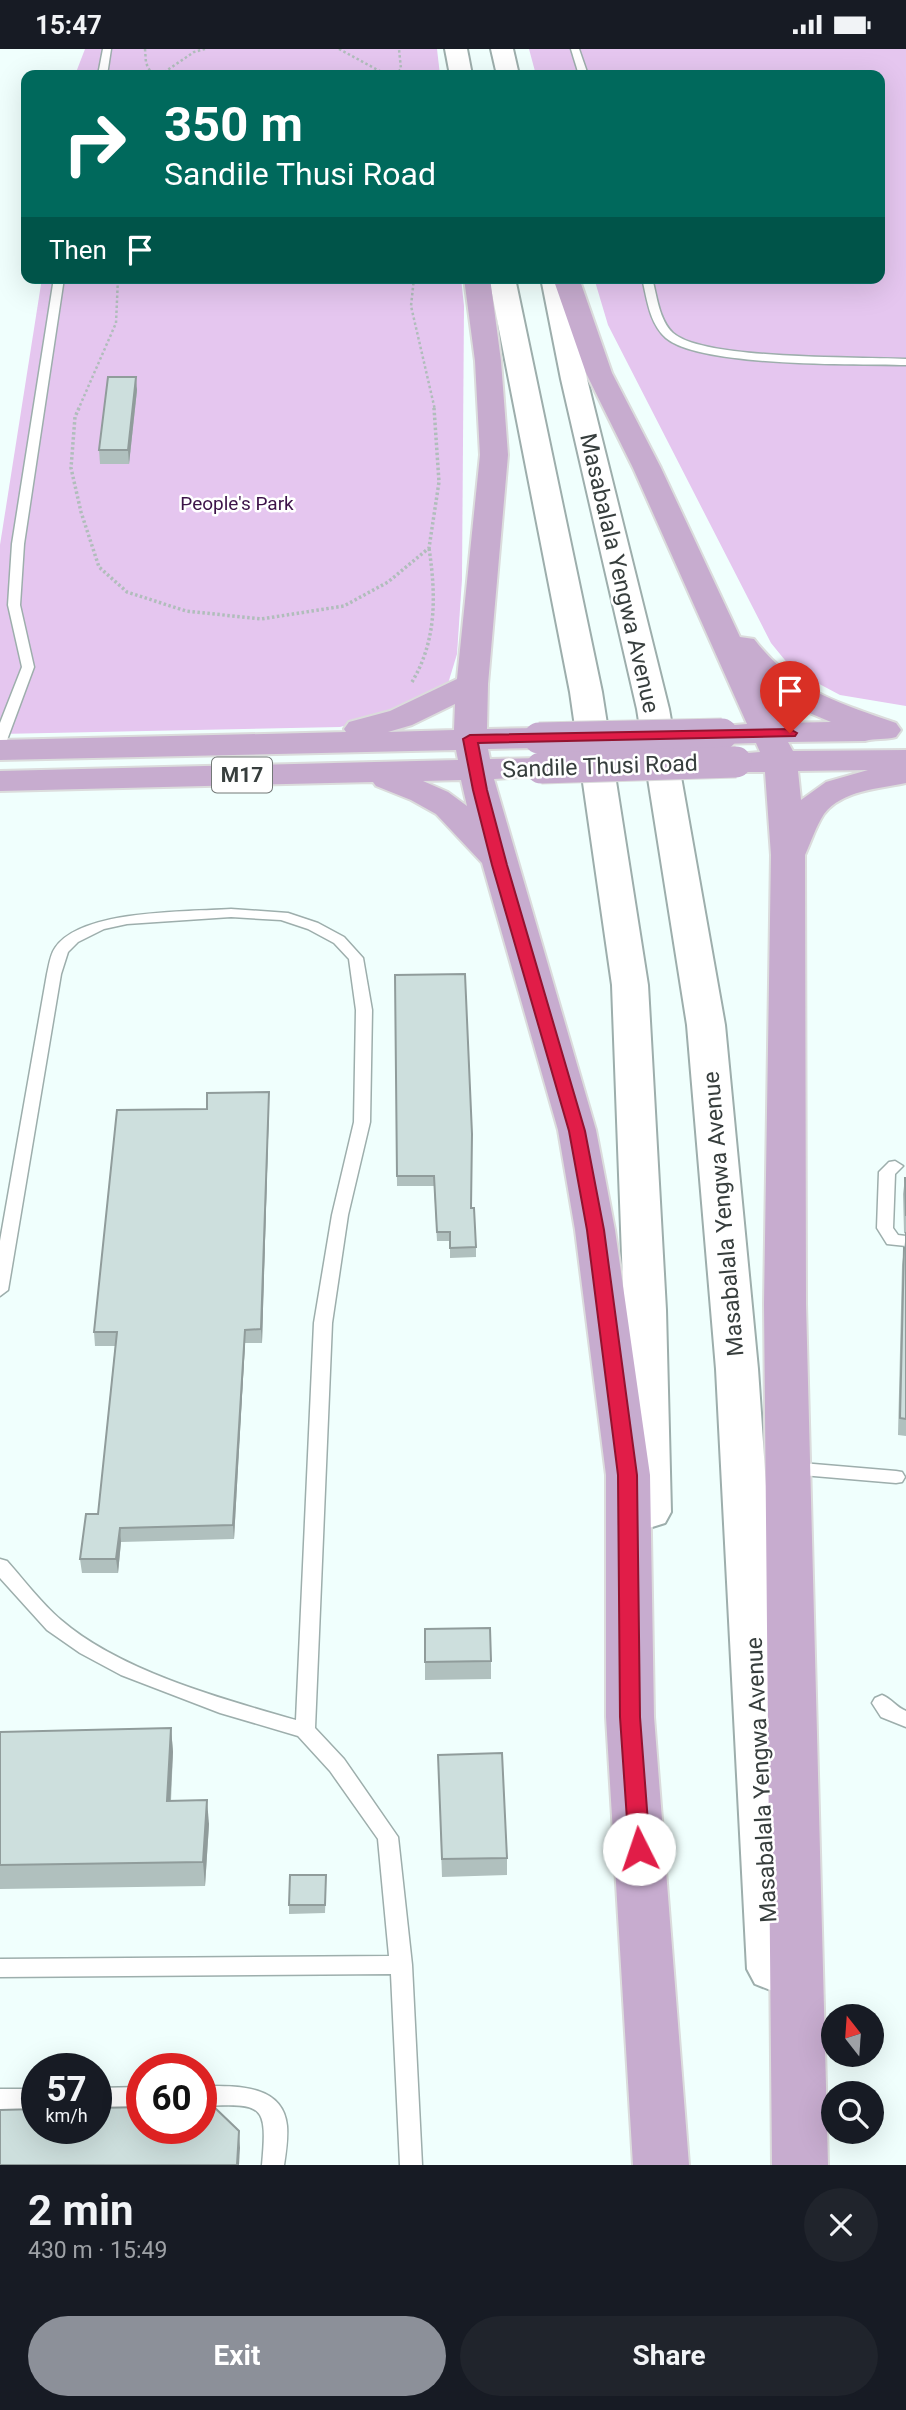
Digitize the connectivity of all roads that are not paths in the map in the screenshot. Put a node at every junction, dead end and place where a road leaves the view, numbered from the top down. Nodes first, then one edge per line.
1 (107, 49) edge
2 (456, 49) edge
3 (502, 49) edge
4 (575, 49) edge
5 (103, 70) edge
6 (460, 70) edge
7 (507, 70) edge
8 (582, 70) edge
9 (59, 284) edge
10 (478, 284) edge
11 (503, 284) edge
12 (555, 284) edge
13 (568, 284) edge
14 (648, 284) edge
15 (906, 362) edge
16 (702, 587) junction
17 (472, 684) junction
18 (896, 730) edge
19 (0, 740) edge
20 (300, 743) junction
21 (776, 747) junction
22 (0, 750) edge
23 (473, 755) junction
24 (906, 760) edge
25 (53, 764) junction
26 (369, 772) junction
27 (906, 774) edge
28 (0, 781) edge
29 (788, 855) junction
30 (500, 865) junction
31 (895, 1166) dead end
32 (906, 1241) edge
33 (0, 1290) edge
34 (789, 1468) junction
35 (897, 1479) edge
36 (0, 1566) edge
37 (881, 1703) dead end
38 (906, 1719) edge
39 (305, 1730) junction
40 (401, 1965) junction
41 (0, 1968) edge
42 (217, 2096) edge
43 (0, 2099) edge
44 (21, 2099) edge
45 (273, 2165) edge
46 (411, 2165) edge
47 (662, 2165) edge
48 (784, 2165) edge
49 (800, 2165) edge

1 - 5 lane
2 - 6 main road
3 - 7 main road
4 - 8 lane
9 - 19 lane
10 - 17 main road
11 - 47 main road
12 - 48 main road, Masabalala Yengwa Avenue
13 - 16 main road
14 - 15 lane
16 - 18 main road
16 - 21 main road
17 - 20 main road
17 - 23 main road
18 - 21 main road, Sandile Thusi Road / M17
20 - 23 main road, Sandile Thusi Road / M17
20 - 25 main road, Sandile Thusi Road / M17
21 - 23 main road, Sandile Thusi Road / M17, bridge
21 - 24 main road, Sandile Thusi Road / M17
21 - 29 main road
22 - 25 main road, Sandile Thusi Road / M17
23 - 26 main road, Sandile Thusi Road / M17
23 - 30 main road
25 - 26 main road, Sandile Thusi Road / M17
25 - 28 main road, Sandile Thusi Road / M17
26 - 30 main road
27 - 29 main road
29 - 34 main road
30 - 47 main road
31 - 32 lane
33 - 39 lane
34 - 35 lane
34 - 49 main road
36 - 39 lane
37 - 38 lane
39 - 40 lane
40 - 41 lane
40 - 46 lane
42 - 45 lane
43 - 44 lane

